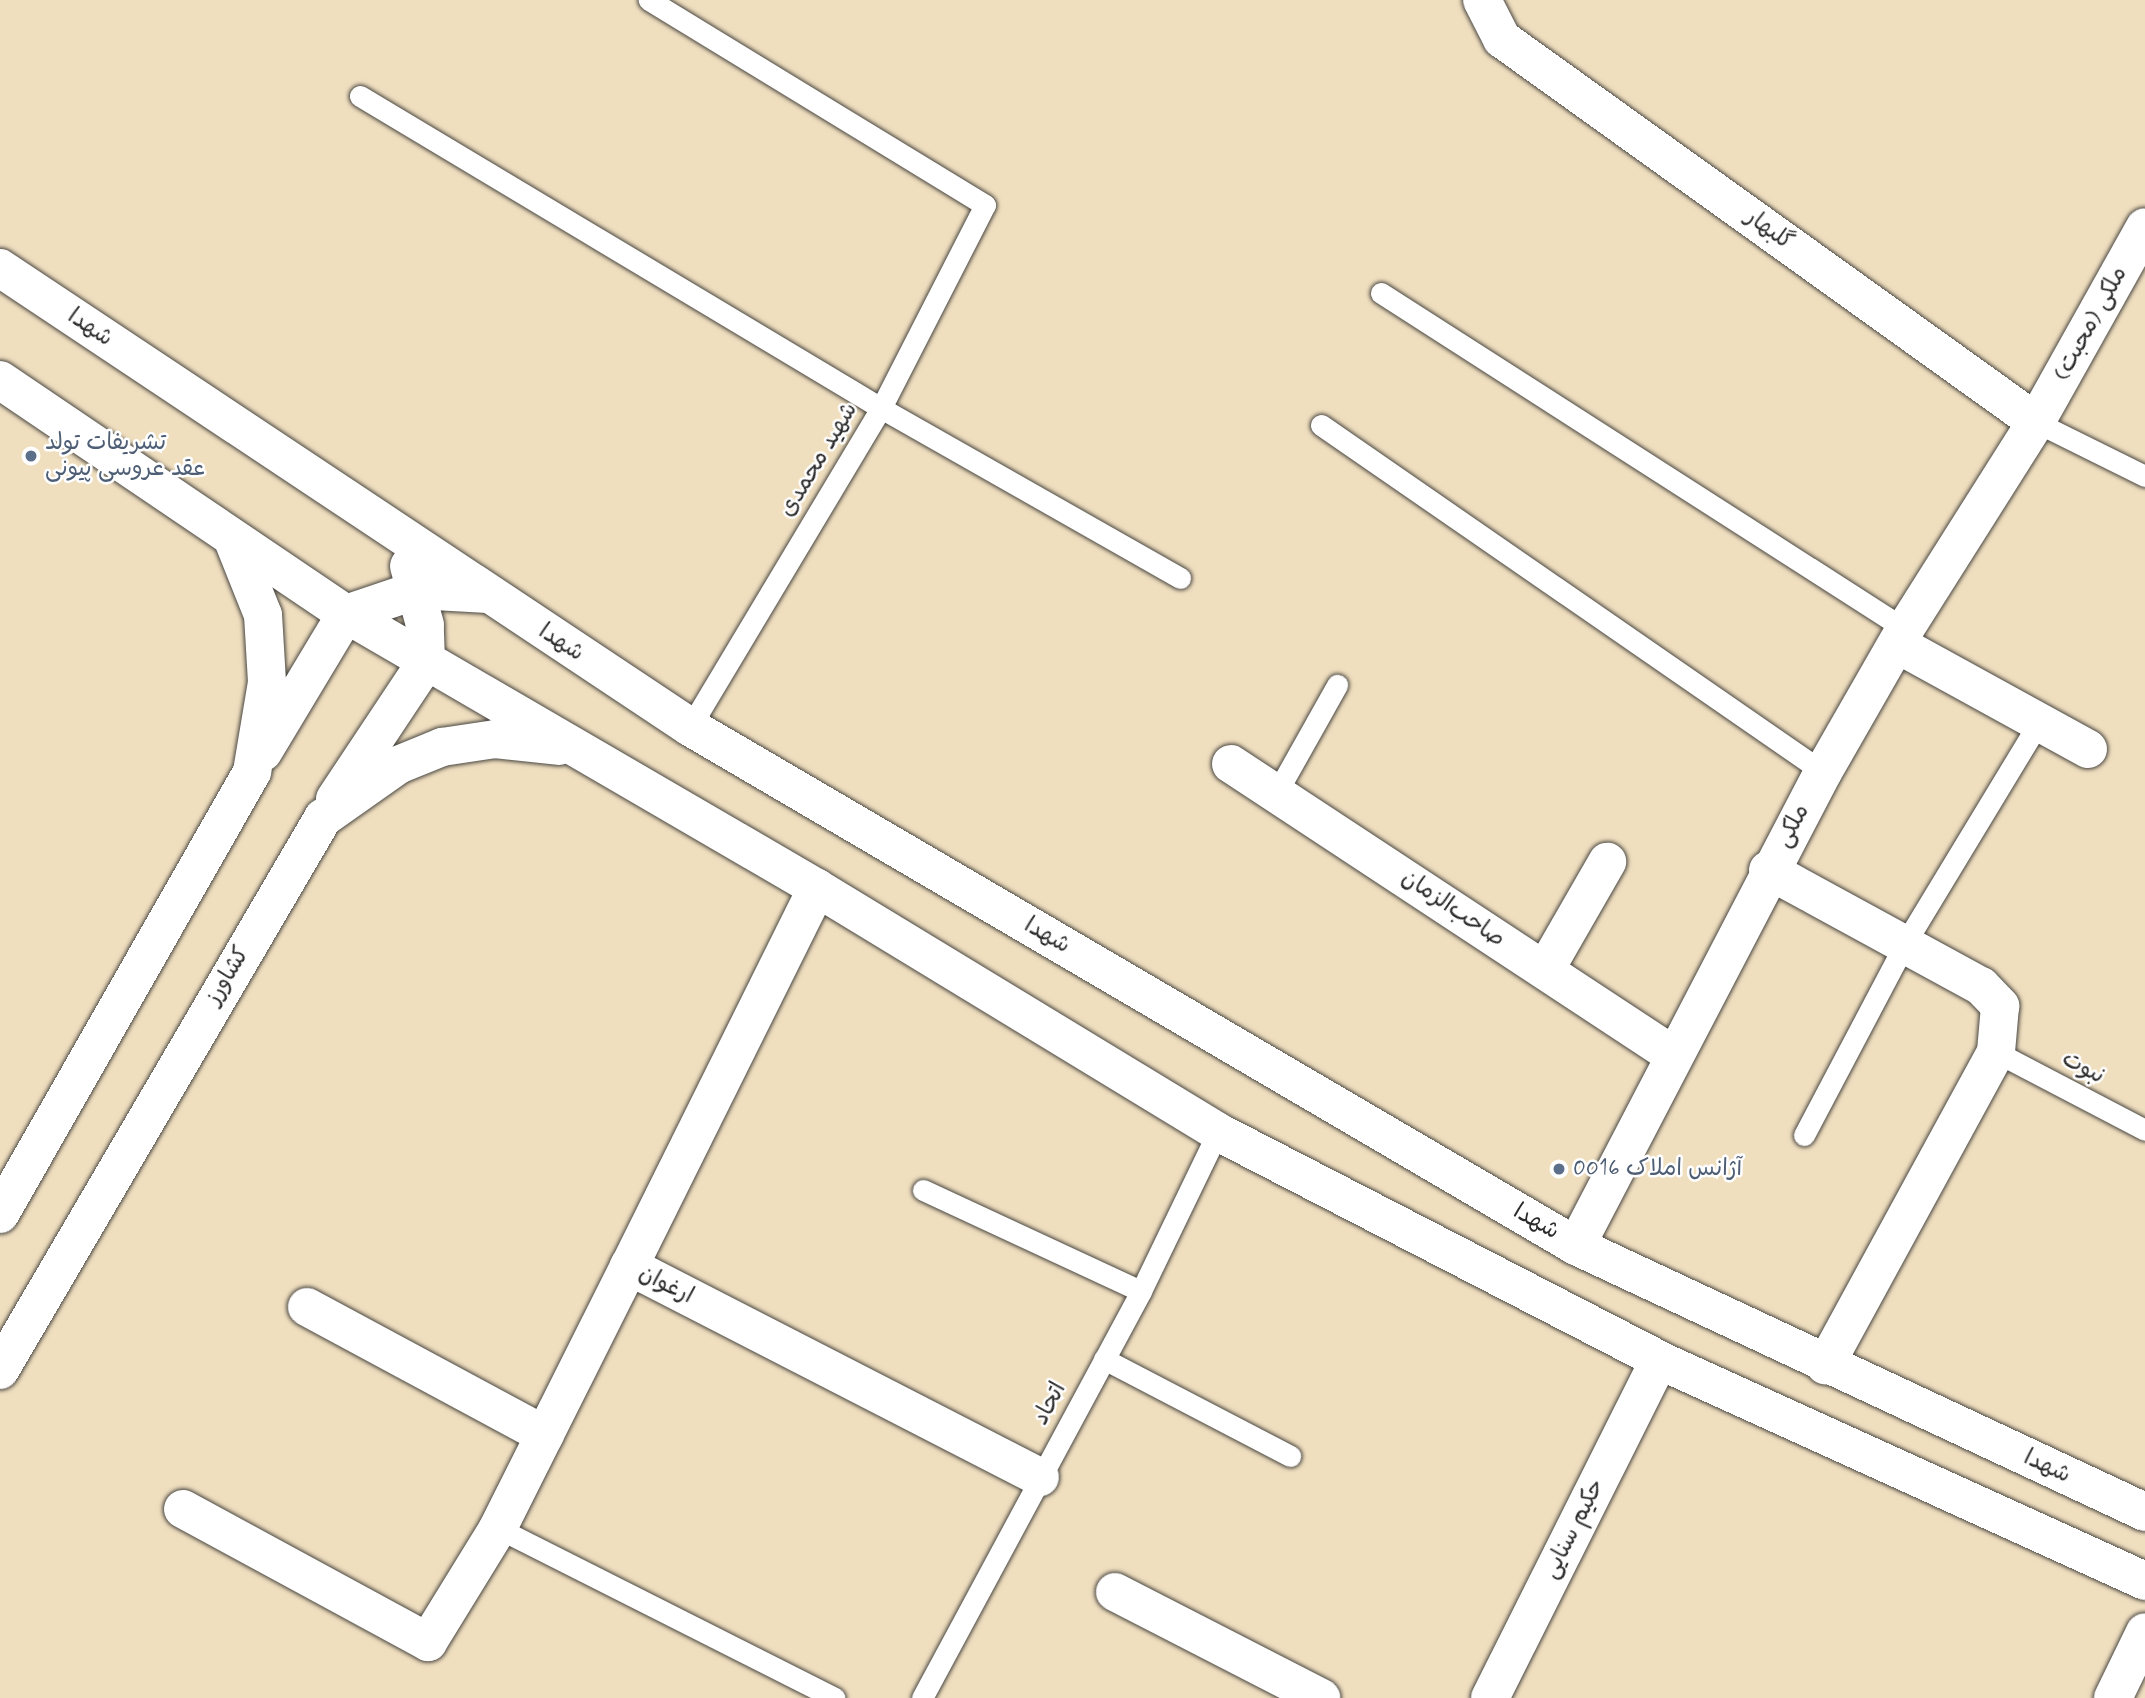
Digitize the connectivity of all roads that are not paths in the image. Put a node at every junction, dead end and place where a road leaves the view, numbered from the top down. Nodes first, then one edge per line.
1 (649, 0) edge
2 (1482, 0) edge
3 (360, 96) dead end
4 (2145, 227) edge
5 (0, 268) edge
6 (1381, 293) dead end
7 (0, 380) edge
8 (881, 408) junction
9 (2036, 422) junction
10 (1321, 425) dead end
11 (2145, 476) edge
12 (394, 529) junction
13 (233, 540) junction
14 (1180, 578) dead end
15 (417, 590) junction
16 (488, 594) junction
17 (346, 614) junction
18 (1901, 637) junction
19 (426, 662) junction
20 (1337, 685) dead end
21 (2038, 724) junction
22 (690, 727) junction
23 (572, 747) junction
24 (2088, 749) dead end
25 (1231, 764) dead end
26 (252, 772) junction
27 (1823, 772) junction
28 (1278, 792) junction
29 (323, 818) junction
30 (1606, 862) dead end
31 (1768, 870) junction
32 (817, 888) junction
33 (1904, 945) junction
34 (1545, 970) junction
35 (1997, 1052) junction
36 (1673, 1055) junction
37 (2145, 1130) edge
38 (1218, 1132) junction
39 (1804, 1135) dead end
40 (923, 1190) dead end
41 (0, 1214) edge
42 (1576, 1246) junction
43 (629, 1266) junction
44 (1141, 1291) junction
45 (307, 1307) dead end
46 (1104, 1360) junction
47 (1658, 1360) junction
48 (1825, 1365) junction
49 (0, 1370) edge
50 (544, 1435) junction
51 (1290, 1456) dead end
52 (1041, 1477) junction
53 (183, 1509) dead end
54 (2145, 1512) edge
55 (498, 1528) junction
56 (2145, 1581) edge
57 (1115, 1592) dead end
58 (2145, 1632) edge
59 (835, 1698) edge
60 (922, 1698) edge
61 (1321, 1698) edge
62 (1490, 1698) edge
63 (2113, 1698) edge

1 - 8 lane
2 - 9 main road, گلبهار
3 - 8 lane
4 - 9 main road, ملکی (محبت)
5 - 12 main road, شهدا
6 - 18 lane
7 - 13 main road
8 - 14 lane, شهید محمدی
8 - 22 lane, شهید محمدی
9 - 11 lane
9 - 18 main road, ملکی
10 - 27 lane
12 - 15 main road
12 - 16 main road, شهدا
13 - 17 main road
13 - 26 main road
15 - 16 main road
15 - 17 main road
15 - 19 main road
16 - 22 main road, شهدا
17 - 19 main road
17 - 26 main road
18 - 21 main road
18 - 27 main road, ملکی
19 - 23 main road
19 - 29 main road
20 - 28 lane
21 - 24 main road
21 - 33 lane
22 - 42 main road, شهدا
23 - 29 main road, کشاورز
23 - 32 main road
25 - 28 main road, صاحب‌الزمان
26 - 41 main road
27 - 31 main road, ملکی
28 - 34 main road, صاحب‌الزمان
29 - 49 main road, کشاورز
30 - 34 main road
31 - 33 main road
31 - 36 main road, ملکی
32 - 38 main road
32 - 43 main road, ارغوان
33 - 35 main road
33 - 39 lane
34 - 36 main road, صاحب‌الزمان
35 - 37 lane, نبوت
35 - 48 main road
36 - 42 main road, ملکی
38 - 44 lane, اتحاد
38 - 47 main road
40 - 44 lane
42 - 48 main road, شهدا
43 - 50 main road
43 - 52 main road, ارغوان
44 - 46 lane, اتحاد
45 - 50 main road
46 - 51 lane
46 - 52 lane, اتحاد
47 - 56 main road
47 - 62 main road, حکیم سنایی
48 - 54 main road, شهدا
50 - 55 main road
52 - 60 lane, اتحاد
53 - 55 main road
55 - 59 lane
57 - 61 main road
58 - 63 main road

